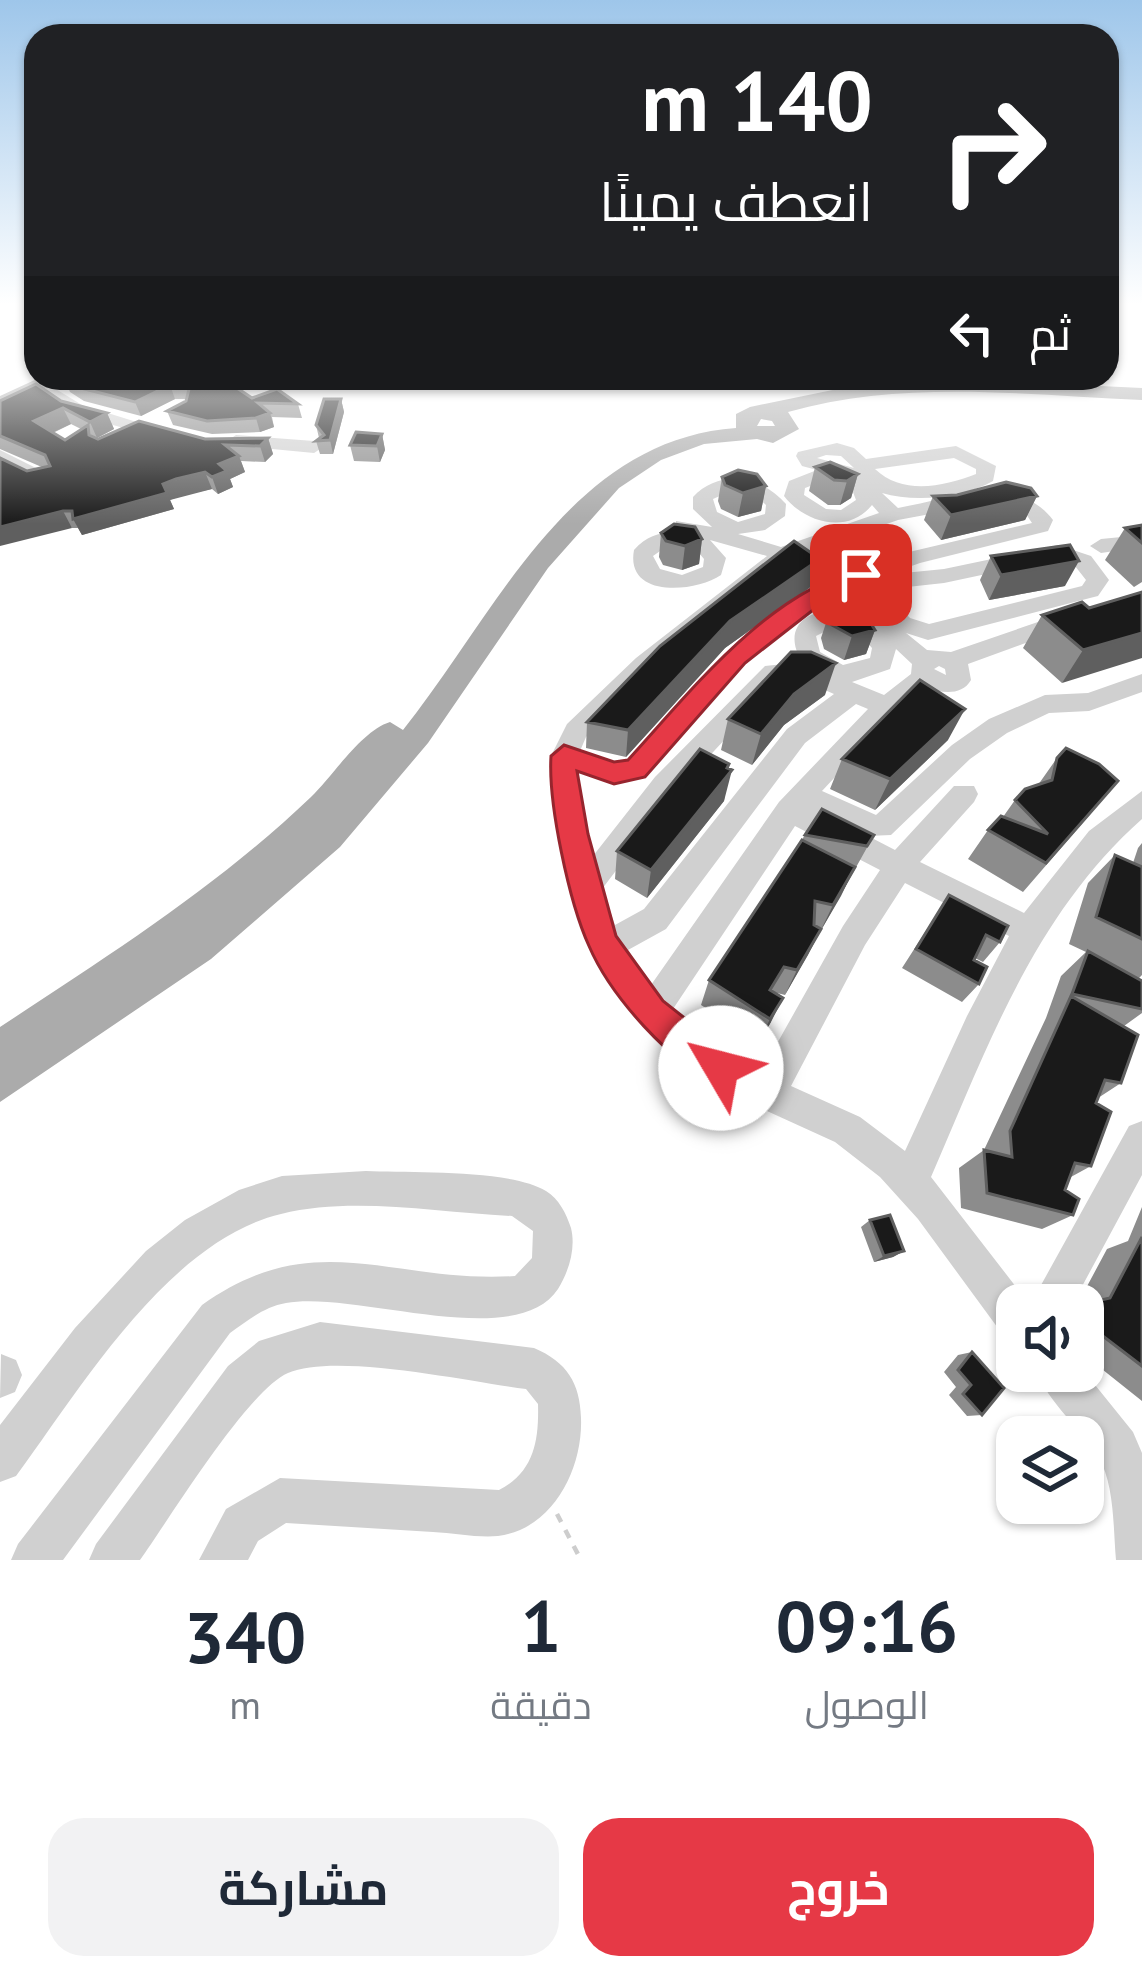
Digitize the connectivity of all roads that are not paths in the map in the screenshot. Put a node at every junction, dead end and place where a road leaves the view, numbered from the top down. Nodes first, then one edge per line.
1 (29, 390) edge
2 (57, 390) edge
3 (881, 390) edge
4 (921, 390) edge
5 (1142, 397) edge
6 (0, 404) edge
7 (162, 418) edge
8 (755, 420) junction
9 (141, 429) junction
10 (182, 437) edge
11 (106, 445) edge
12 (314, 447) edge
13 (225, 454) edge
14 (0, 456) edge
15 (864, 465) junction
16 (45, 480) edge
17 (893, 515) junction
18 (691, 526) junction
19 (1142, 541) edge
20 (1101, 546) dead end
21 (784, 553) junction
22 (854, 592) junction
23 (1103, 611) edge
24 (933, 666) junction
25 (1142, 683) edge
26 (854, 693) junction
27 (886, 706) junction
28 (564, 756) junction
29 (964, 794) dead end
30 (796, 801) junction
31 (1138, 811) edge
32 (898, 866) junction
33 (585, 888) junction
34 (1027, 930) junction
35 (602, 942) junction
36 (652, 1012) junction
37 (0, 1051) edge
38 (0, 1082) edge
39 (768, 1094) junction
40 (1142, 1139) edge
41 (910, 1182) junction
42 (1062, 1284) edge
43 (996, 1294) edge
44 (1075, 1392) edge
45 (1134, 1453) edge
46 (0, 1460) edge
47 (34, 1560) edge
48 (112, 1560) edge
49 (222, 1560) edge
50 (1139, 1560) edge

1 - 6 main road
2 - 9 street
3 - 8 main road
4 - 5 main road
5 - 8 main road
7 - 9 street
8 - 37 main road
8 - 38 main road
9 - 10 street
9 - 11 street
12 - 13 street
14 - 16 street
15 - 15 street
15 - 17 street
17 - 21 street
17 - 22 street
18 - 18 street
18 - 21 street
19 - 20 street
21 - 22 street
21 - 28 street
22 - 22 street
22 - 24 street
22 - 28 street
23 - 24 street
24 - 27 street
25 - 30 street
26 - 27 street
26 - 33 street
26 - 35 street
27 - 30 street
28 - 33 street
29 - 32 street
30 - 32 street
30 - 36 street
31 - 34 street
32 - 34 street
32 - 39 street
33 - 35 street
34 - 41 street
35 - 36 street
36 - 39 street
39 - 41 street
40 - 42 street
41 - 43 street
44 - 45 street
45 - 50 street
46 - 47 street
48 - 49 street

